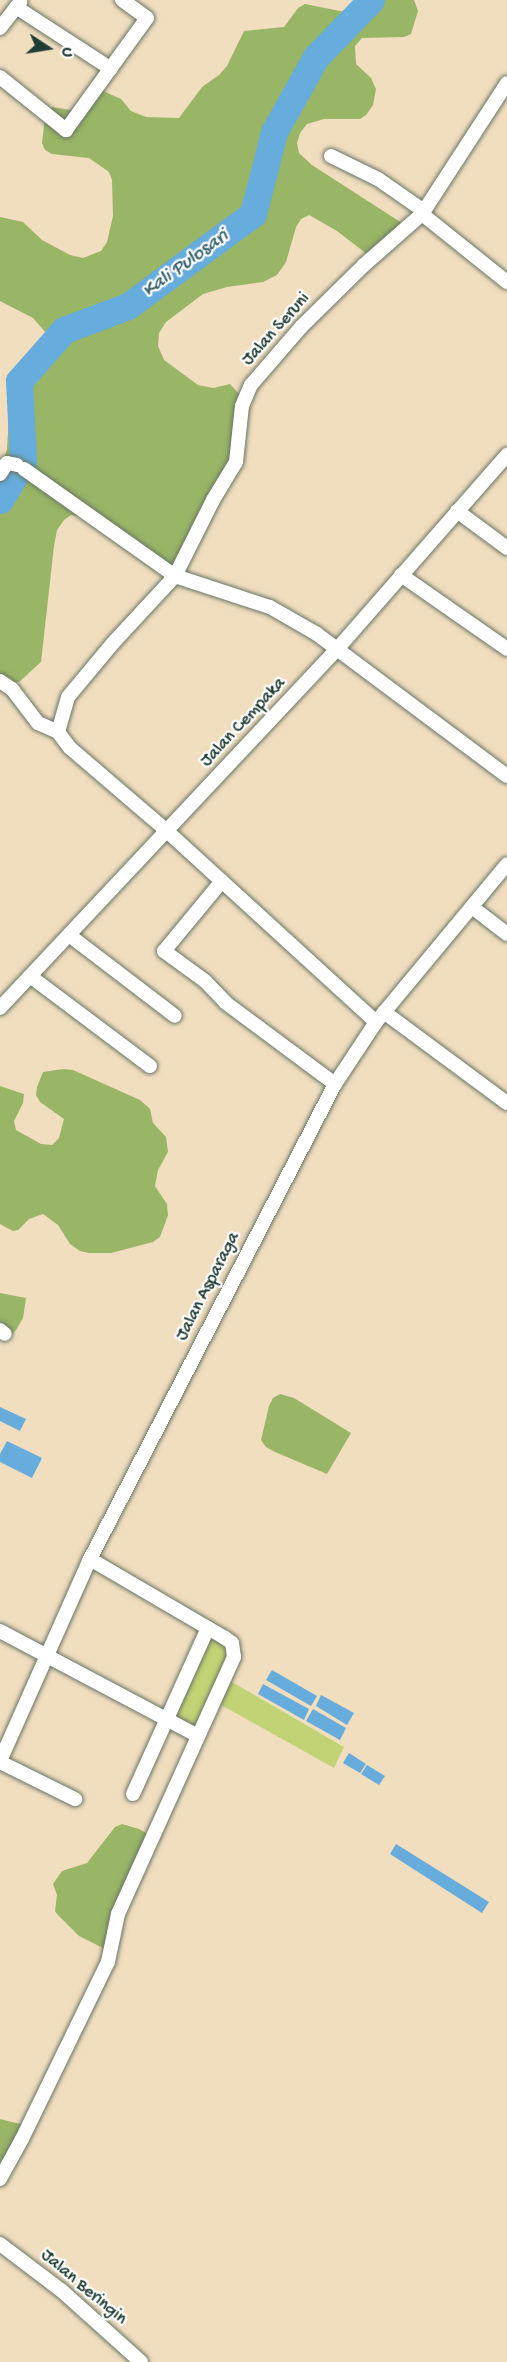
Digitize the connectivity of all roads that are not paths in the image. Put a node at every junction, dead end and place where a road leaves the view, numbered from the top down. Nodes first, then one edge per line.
1 (122, 0) edge
2 (19, 4) edge
3 (0, 28) edge
4 (111, 69) junction
5 (0, 77) edge
6 (507, 84) edge
7 (331, 156) dead end
8 (423, 213) junction
9 (507, 282) edge
10 (507, 455) edge
11 (0, 474) edge
12 (457, 511) junction
13 (507, 548) edge
14 (401, 575) junction
15 (175, 576) junction
16 (338, 648) junction
17 (507, 649) edge
18 (0, 681) edge
19 (58, 732) junction
20 (507, 776) edge
21 (167, 831) junction
22 (507, 864) edge
23 (222, 881) junction
24 (472, 907) junction
25 (507, 934) edge
26 (69, 935) junction
27 (30, 976) junction
28 (0, 1008) edge
29 (175, 1016) dead end
30 (380, 1017) junction
31 (150, 1066) dead end
32 (335, 1084) junction
33 (507, 1103) edge
34 (90, 1559) junction
35 (208, 1629) junction
36 (0, 1631) edge
37 (46, 1657) junction
38 (166, 1720) junction
39 (198, 1736) junction
40 (0, 1762) edge
41 (133, 1794) dead end
42 (75, 1799) dead end
43 (0, 2179) edge
44 (0, 2244) edge
45 (141, 2362) edge

1 - 4 street
2 - 3 street
2 - 4 street
4 - 5 street
6 - 8 street, Jalan Seruni
7 - 8 street
8 - 9 street
8 - 15 street, Jalan Seruni
10 - 12 street, Jalan Cempaka
11 - 15 street
12 - 13 street
12 - 14 street, Jalan Cempaka
14 - 16 street, Jalan Cempaka
14 - 17 street
15 - 16 street
15 - 19 street, Jalan Seruni
16 - 20 street
16 - 21 street, Jalan Cempaka
18 - 19 street
19 - 21 street
21 - 23 street
21 - 26 street, Jalan Cempaka
22 - 24 street, Jalan Asparaga
23 - 30 street
23 - 32 street
24 - 25 street
24 - 30 street, Jalan Asparaga
26 - 27 street, Jalan Cempaka
26 - 29 street
27 - 28 street, Jalan Cempaka
27 - 31 street
30 - 32 street, Jalan Asparaga
30 - 33 street
32 - 34 street, Jalan Asparaga
34 - 35 street
34 - 37 street, Jalan Asparaga
35 - 38 street
35 - 39 street
36 - 37 street
37 - 38 street
37 - 40 street, Jalan Asparaga
38 - 39 street
38 - 41 street
39 - 43 street
40 - 42 street
44 - 45 street, Jalan Beringin

